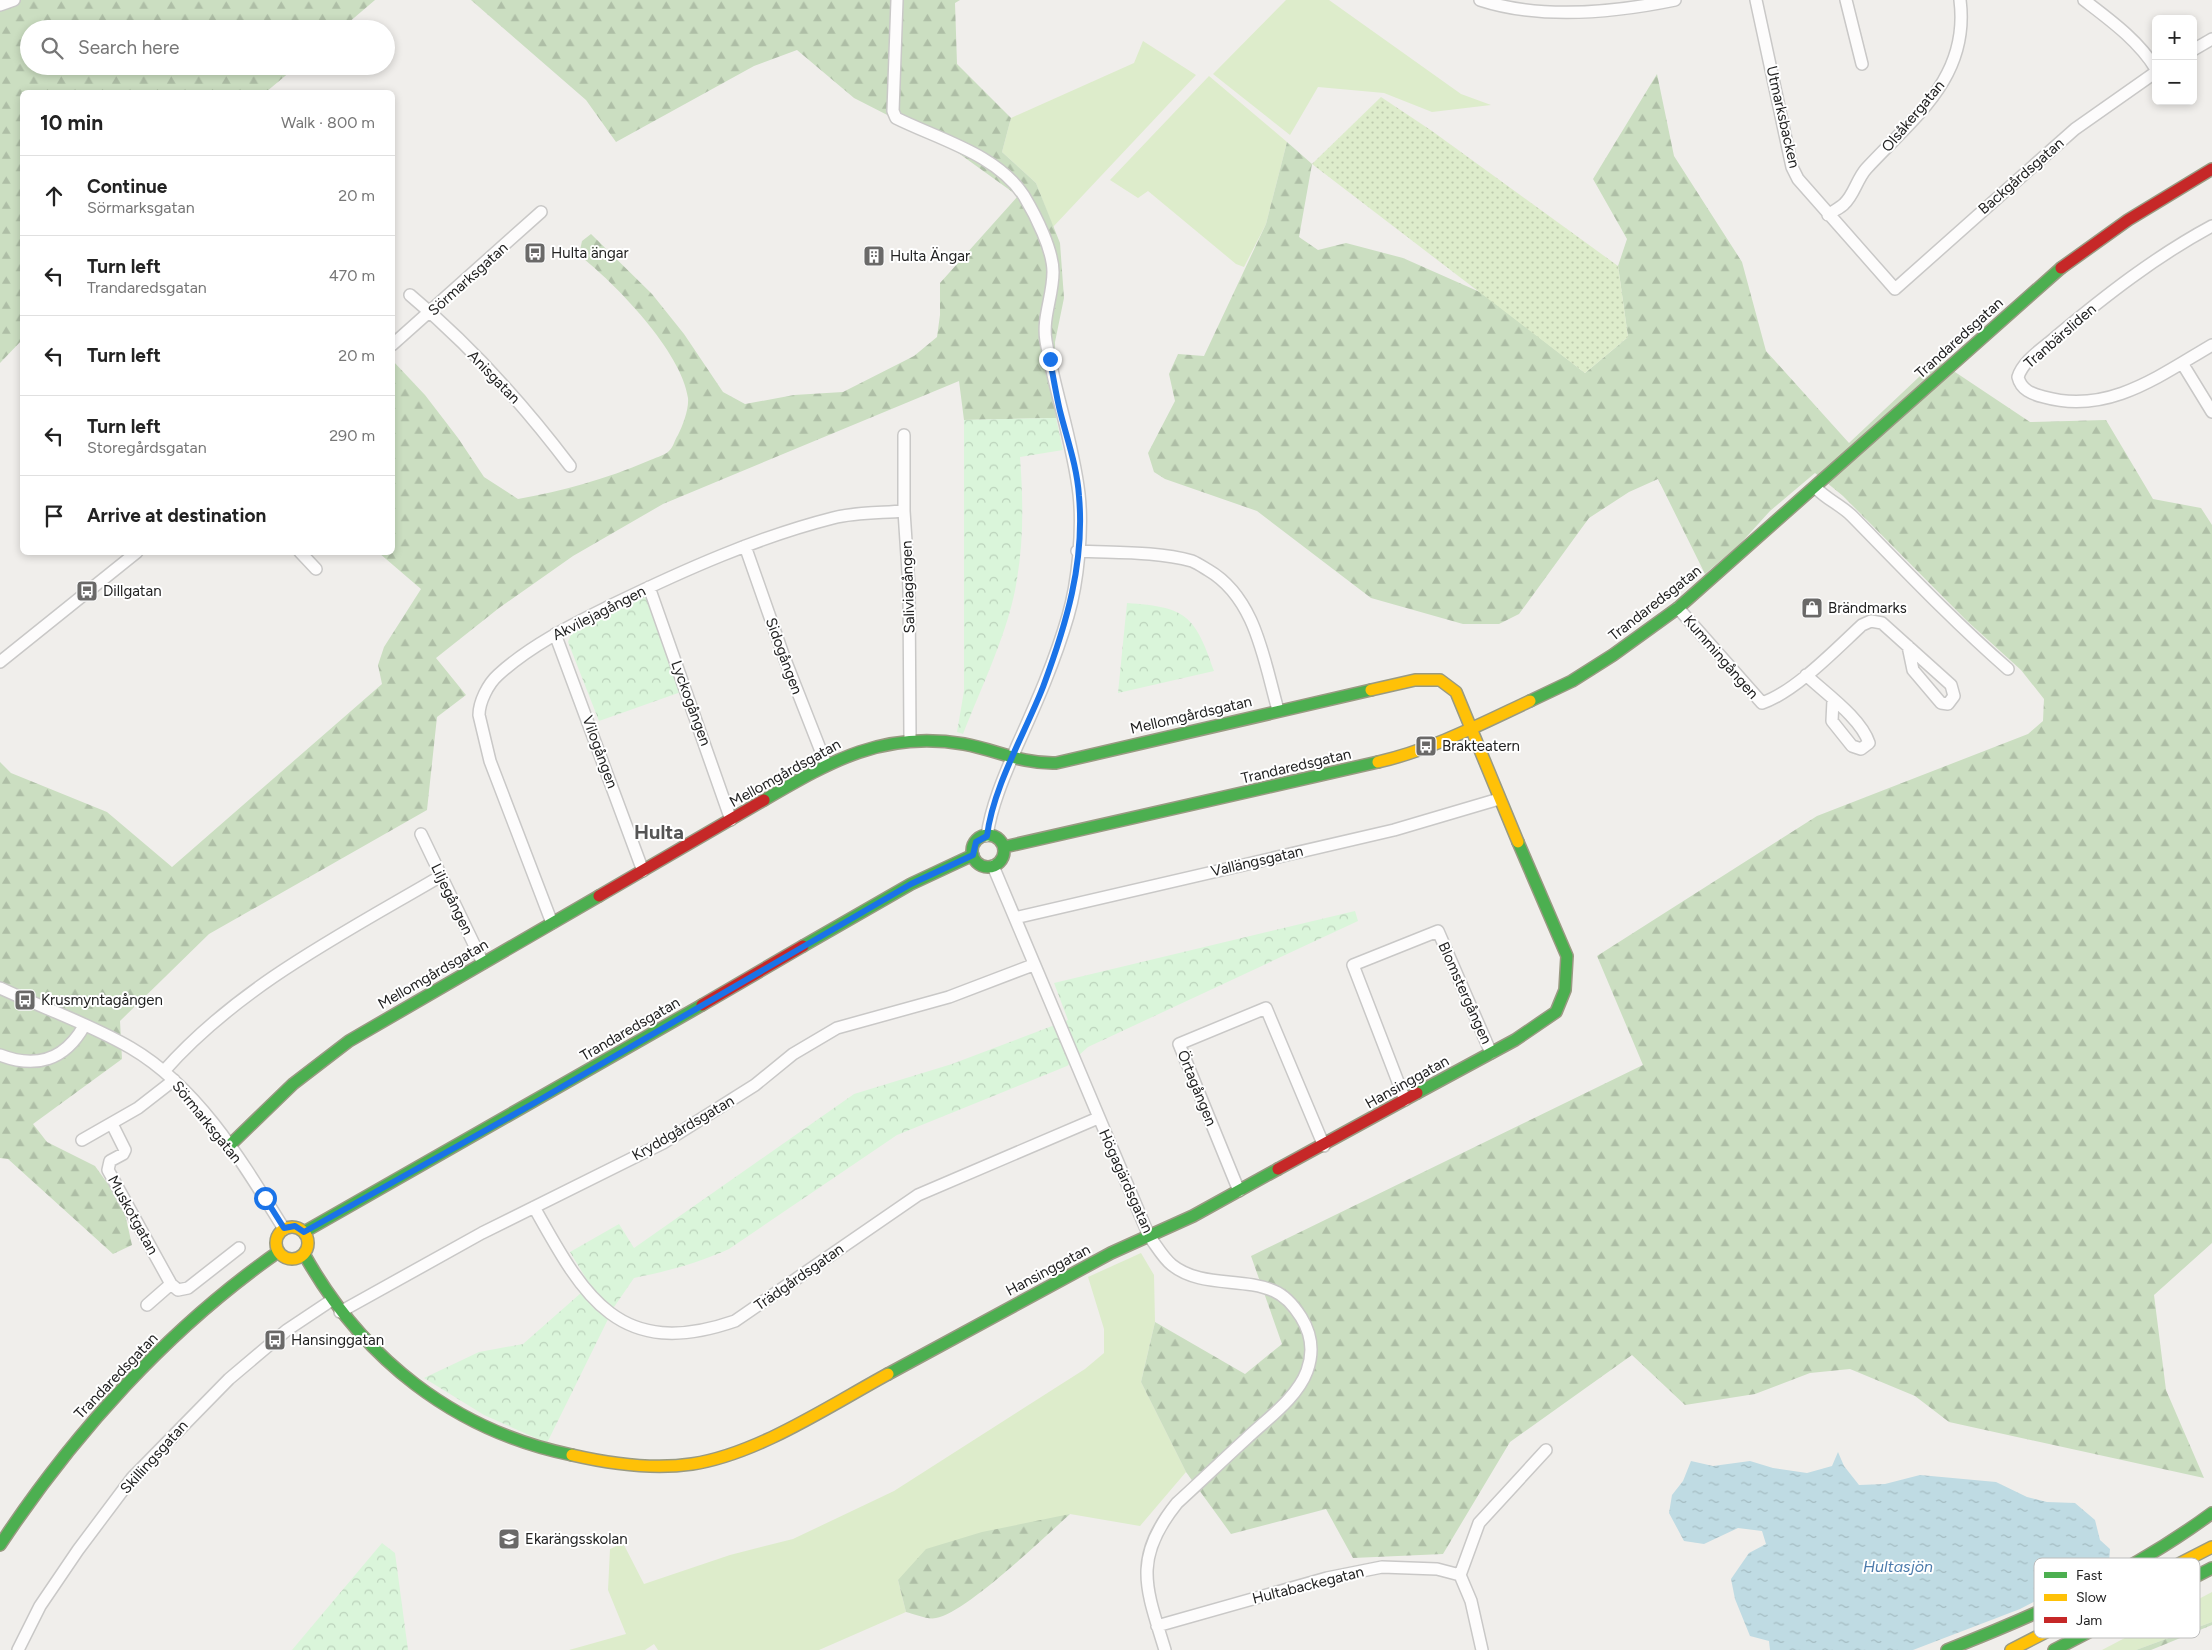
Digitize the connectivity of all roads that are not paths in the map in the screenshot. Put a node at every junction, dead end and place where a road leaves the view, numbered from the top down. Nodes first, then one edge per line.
1 (14, 0) edge
2 (897, 0) edge
3 (1480, 0) edge
4 (1675, 0) edge
5 (1756, 0) edge
6 (1846, 0) edge
7 (1960, 0) edge
8 (2084, 0) edge
9 (0, 4) edge
10 (1579, 6) edge
11 (2212, 39) edge
12 (2197, 48) edge
13 (2152, 63) edge
14 (1862, 64) dead end
15 (2152, 73) edge
16 (2212, 169) edge
17 (541, 212) dead end
18 (1828, 215) junction
19 (2212, 226) edge
20 (1895, 289) joint
21 (410, 296) dead end
22 (431, 312) junction
23 (395, 342) edge
24 (2212, 346) edge
25 (2182, 363) junction
26 (2212, 412) edge
27 (904, 435) dead end
28 (570, 466) dead end
29 (1816, 488) junction
30 (904, 511) junction
31 (745, 546) junction
32 (1077, 551) junction
33 (133, 555) edge
34 (303, 555) edge
35 (316, 569) dead end
36 (649, 587) junction
37 (1678, 608) junction
38 (555, 634) junction
39 (1908, 646) junction
40 (0, 662) edge
41 (2008, 669) dead end
42 (1806, 675) junction
43 (1833, 700) dead end
44 (1278, 710) junction
45 (1472, 728) junction
46 (910, 738) junction
47 (1012, 757) junction
48 (826, 764) junction
49 (1499, 799) junction
50 (731, 820) junction
51 (421, 834) dead end
52 (987, 836) junction
53 (1004, 847) junction
54 (973, 855) junction
55 (993, 866) junction
56 (643, 871) junction
57 (440, 876) junction
58 (1014, 918) junction
59 (552, 924) junction
60 (483, 963) junction
61 (1034, 965) junction
62 (0, 988) edge
63 (84, 1026) junction
64 (1491, 1053) junction
65 (0, 1054) edge
66 (164, 1071) junction
67 (174, 1080) junction
68 (1405, 1100) junction
69 (1098, 1118) junction
70 (112, 1124) junction
71 (82, 1140) dead end
72 (229, 1146) junction
73 (1324, 1146) junction
74 (1239, 1191) junction
75 (534, 1207) junction
76 (284, 1228) junction
77 (304, 1232) junction
78 (1149, 1236) junction
79 (239, 1248) dead end
80 (278, 1252) junction
81 (304, 1254) junction
82 (171, 1284) junction
83 (332, 1300) junction
84 (147, 1305) dead end
85 (340, 1312) junction
86 (1546, 1450) dead end
87 (2212, 1513) edge
88 (0, 1545) edge
89 (2212, 1547) edge
90 (2143, 1558) edge
91 (2191, 1558) edge
92 (2212, 1568) edge
93 (2200, 1574) edge
94 (1460, 1575) junction
95 (2034, 1613) edge
96 (1157, 1626) junction
97 (2034, 1638) edge
98 (2078, 1638) edge
99 (2070, 1642) junction
100 (18, 1650) edge
101 (1164, 1650) edge
102 (1482, 1650) edge
103 (1947, 1650) edge
104 (2011, 1650) edge
105 (2054, 1650) edge
106 (2058, 1650) edge

1 - 9 street
2 - 32 street
3 - 10 street
4 - 10 street
5 - 18 street, Utmarksbacken
6 - 14 street
7 - 18 street, Olsåkergatan
8 - 13 street
11 - 12 street
15 - 20 street, Backgårdsgatan
16 - 29 main road, Trandaredsgatan
17 - 22 street, Sörmarksgatan
18 - 20 street, Utmarksbacken
19 - 25 street, Tranbärsliden
21 - 22 street, Anisgatan
22 - 23 street, Sörmarksgatan
22 - 28 street, Anisgatan
24 - 25 street, Tranbärsliden
25 - 26 street
27 - 30 street, Saliviagången
29 - 37 main road, Trandaredsgatan
29 - 41 street
30 - 31 street, Akvilejagången
30 - 46 street, Saliviagången
31 - 36 street, Akvilejagången
31 - 48 street, Sidogången
32 - 44 street
32 - 47 street
33 - 40 street
34 - 35 street
36 - 38 street, Akvilejagången
36 - 50 street, Lyckogången
37 - 42 street, Kummingången
37 - 45 main road, Trandaredsgatan
38 - 56 street, Vilogången
38 - 59 street, Akvilejagången
39 - 39 street, Kummingången
39 - 42 street, Kummingången
42 - 43 street
44 - 45 main road, Mellomgårdsgatan
44 - 47 main road, Mellomgårdsgatan
45 - 49 main road, Hansinggatan
45 - 53 main road, Trandaredsgatan
46 - 47 main road, Mellomgårdsgatan
46 - 48 main road, Mellomgårdsgatan
47 - 52 street
48 - 50 main road, Mellomgårdsgatan
49 - 58 street, Vallängsgatan
49 - 64 main road, Hansinggatan
50 - 56 main road, Mellomgårdsgatan
51 - 57 street, Liljegången
52 - 53 main road
52 - 54 main road
53 - 55 main road
54 - 55 main road
54 - 77 main road, Trandaredsgatan
55 - 58 street, Högagärdsgatan
56 - 59 main road, Mellomgårdsgatan
57 - 60 street, Liljegången
57 - 66 street
58 - 61 street, Högagärdsgatan
59 - 60 main road, Mellomgårdsgatan
60 - 72 main road, Mellomgårdsgatan
61 - 69 street, Högagärdsgatan
61 - 75 street, Kryddgårdsgatan
62 - 63 street, Sörmarksgatan
63 - 65 street
63 - 66 street, Sörmarksgatan
64 - 68 main road, Hansinggatan
64 - 68 street, Blomstergången
66 - 67 street, Sörmarksgatan
67 - 70 street
67 - 72 street, Sörmarksgatan
68 - 73 main road, Hansinggatan
69 - 75 street, Trädgårdsgatan
69 - 78 street, Högagärdsgatan
70 - 71 street
70 - 82 street, Muskotgatan
72 - 76 street, Sörmarksgatan
73 - 74 main road, Hansinggatan
73 - 74 street, Örtagången
74 - 78 main road, Hansinggatan
75 - 85 street, Kryddgårdsgatan
76 - 77 main road
76 - 80 main road
77 - 81 main road
78 - 85 main road, Hansinggatan
78 - 96 street, Högagärdsgatan
79 - 82 street
80 - 81 main road
80 - 88 main road, Trandaredsgatan
81 - 83 main road, Hansinggatan
82 - 84 street
83 - 85 main road, Hansinggatan
83 - 100 street, Skillingsgatan
86 - 94 street
87 - 90 main road
89 - 91 main road
92 - 93 main road
94 - 96 street, Hultabackegatan
94 - 102 street
95 - 103 main road
96 - 101 street, Högagärdsgatan
97 - 104 main road
98 - 99 main road
99 - 105 main road
99 - 106 main road

